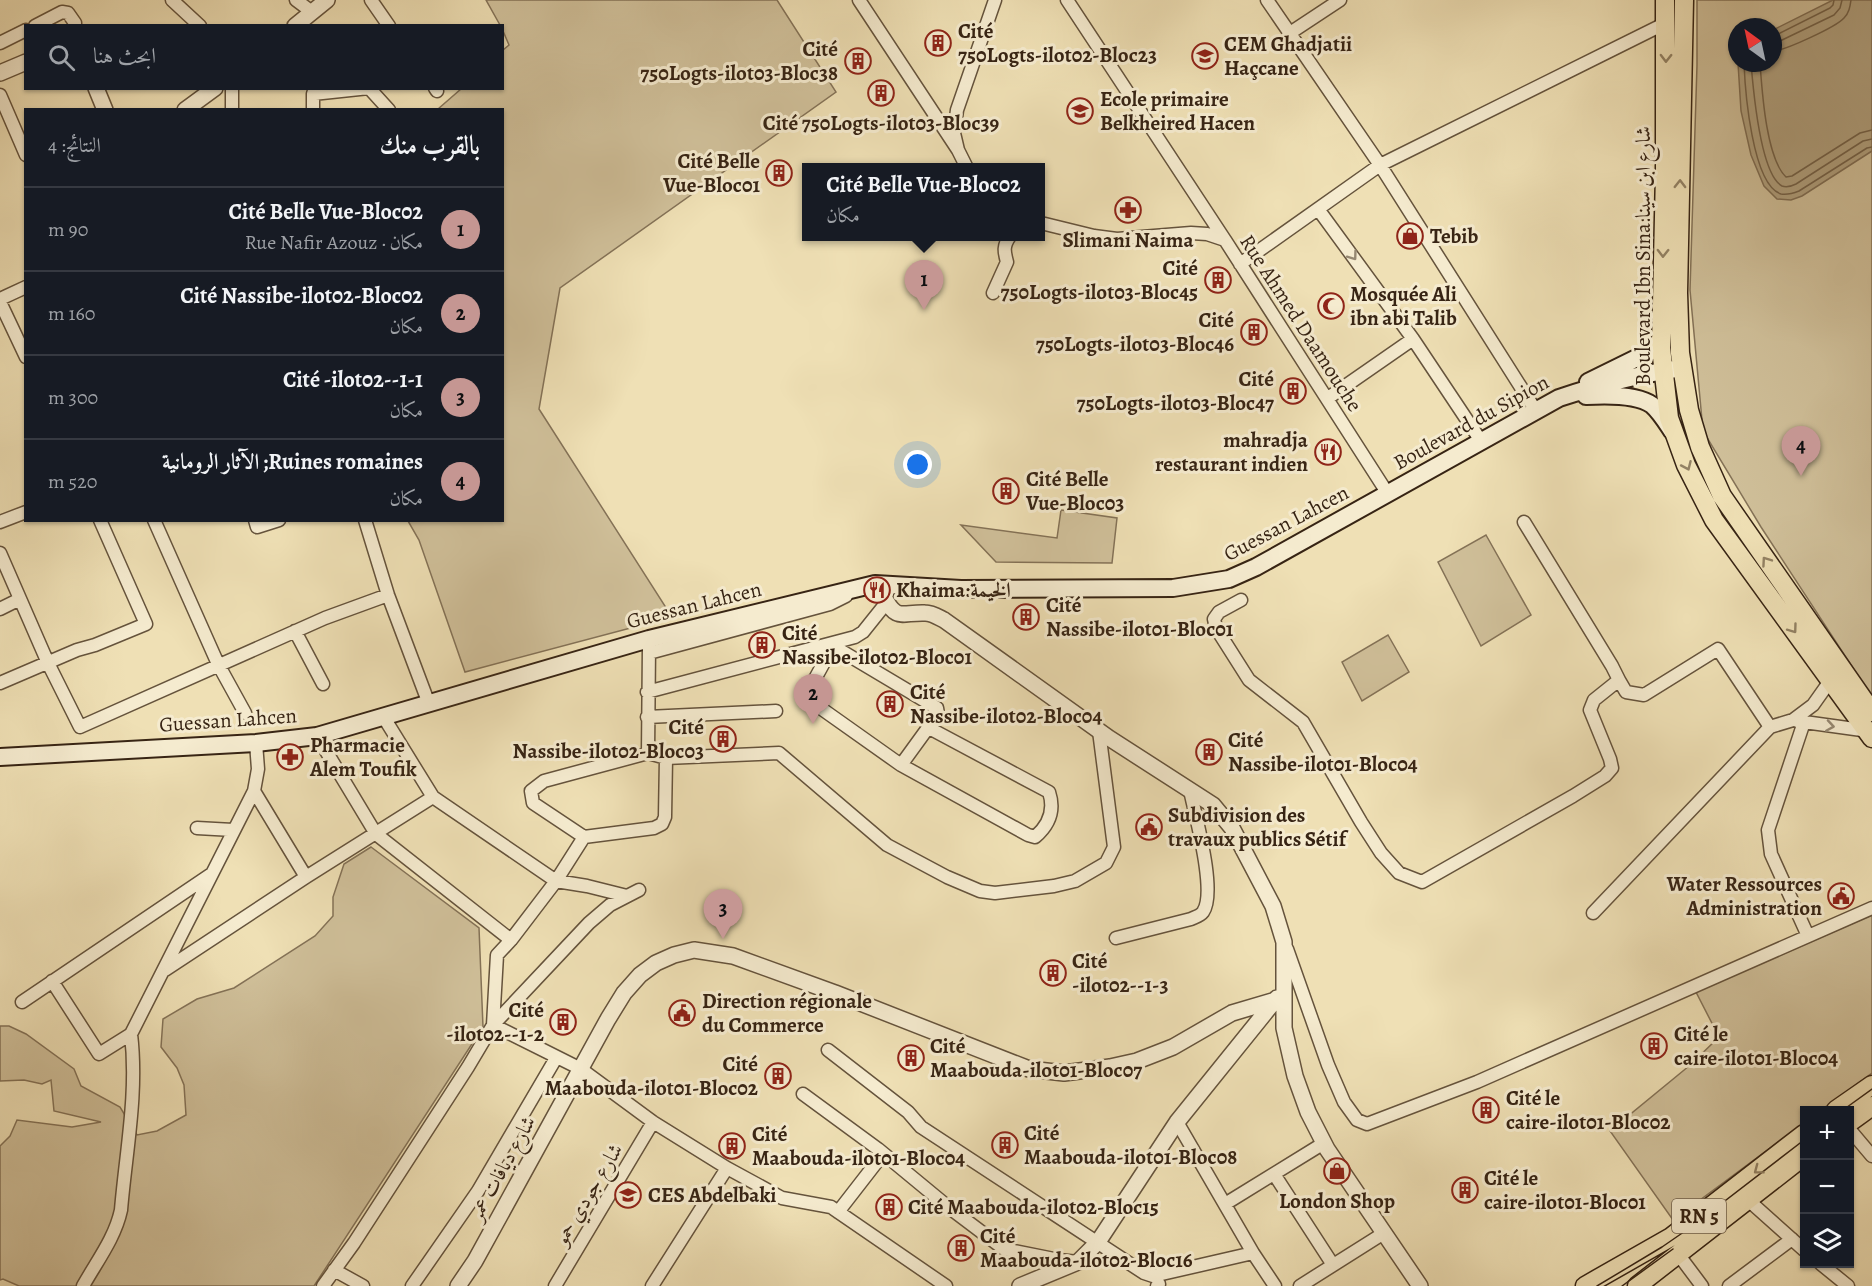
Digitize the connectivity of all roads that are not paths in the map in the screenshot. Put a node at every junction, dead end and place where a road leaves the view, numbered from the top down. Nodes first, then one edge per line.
1 (172, 0) edge
2 (296, 0) edge
3 (327, 0) edge
4 (371, 0) edge
5 (859, 0) edge
6 (995, 0) edge
7 (1066, 0) edge
8 (1267, 0) edge
9 (1340, 0) edge
10 (1665, 0) edge
11 (1684, 0) edge
12 (312, 12) junction
13 (75, 23) dead end
14 (1666, 23) junction
15 (39, 24) edge
16 (198, 24) edge
17 (297, 24) edge
18 (388, 24) edge
19 (24, 31) edge
20 (1290, 33) junction
21 (0, 43) edge
22 (24, 63) edge
23 (0, 73) edge
24 (97, 90) edge
25 (212, 90) edge
26 (232, 90) edge
27 (342, 90) edge
28 (370, 90) edge
29 (314, 91) edge
30 (0, 95) edge
31 (104, 108) edge
32 (188, 108) edge
33 (232, 108) edge
34 (313, 108) edge
35 (387, 108) edge
36 (24, 150) edge
37 (958, 150) junction
38 (964, 163) edge
39 (1380, 165) junction
40 (1318, 209) junction
41 (1045, 224) edge
42 (1225, 240) junction
43 (1007, 241) edge
44 (1240, 264) junction
45 (24, 288) edge
46 (993, 293) dead end
47 (0, 300) edge
48 (1413, 339) junction
49 (1661, 339) junction
50 (24, 353) edge
51 (1682, 368) junction
52 (1662, 371) junction
53 (1328, 398) junction
54 (1558, 398) junction
55 (1536, 411) junction
56 (1674, 434) junction
57 (1481, 441) junction
58 (1388, 494) junction
59 (24, 513) edge
60 (0, 522) edge
61 (101, 522) edge
62 (155, 522) edge
63 (256, 522) edge
64 (273, 522) edge
65 (366, 522) edge
66 (1524, 522) dead end
67 (0, 553) edge
68 (889, 585) junction
69 (388, 595) junction
70 (20, 599) junction
71 (1241, 600) dead end
72 (887, 602) junction
73 (0, 609) edge
74 (295, 631) junction
75 (834, 644) junction
76 (649, 646) junction
77 (48, 663) junction
78 (218, 664) junction
79 (1619, 680) junction
80 (1830, 681) junction
81 (0, 683) edge
82 (323, 684) dead end
83 (647, 692) junction
84 (429, 704) junction
85 (776, 711) dead end
86 (244, 712) dead end
87 (1872, 712) edge
88 (383, 716) junction
89 (647, 717) junction
90 (1799, 721) junction
91 (1770, 727) junction
92 (929, 728) junction
93 (1099, 731) junction
94 (1870, 733) edge
95 (317, 736) junction
96 (256, 743) junction
97 (648, 753) junction
98 (0, 757) edge
99 (666, 758) junction
100 (901, 765) junction
101 (1190, 790) junction
102 (254, 791) junction
103 (433, 797) junction
104 (197, 828) dead end
105 (233, 830) junction
106 (376, 834) junction
107 (584, 837) junction
108 (211, 874) junction
109 (306, 877) junction
110 (556, 881) junction
111 (639, 890) dead end
112 (627, 896) junction
113 (1872, 908) edge
114 (1593, 913) dead end
115 (1808, 936) junction
116 (1116, 938) dead end
117 (511, 940) junction
118 (1284, 942) junction
119 (164, 971) junction
120 (52, 981) junction
121 (1280, 993) junction
122 (21, 1002) dead end
123 (493, 1025) junction
124 (131, 1034) junction
125 (828, 1050) dead end
126 (556, 1058) junction
127 (581, 1070) junction
128 (1872, 1085) edge
129 (803, 1094) dead end
130 (1842, 1106) edge
131 (1872, 1106) edge
132 (1854, 1119) edge
133 (653, 1122) junction
134 (1177, 1122) junction
135 (1854, 1135) edge
136 (1800, 1137) edge
137 (1324, 1143) junction
138 (883, 1154) junction
139 (1872, 1156) edge
140 (1800, 1159) edge
141 (727, 1168) junction
142 (1274, 1174) junction
143 (1747, 1199) junction
144 (1225, 1204) junction
145 (838, 1212) junction
146 (1384, 1233) junction
147 (1792, 1239) junction
148 (1098, 1242) junction
149 (1800, 1246) edge
150 (1253, 1253) junction
151 (1678, 1254) junction
152 (1077, 1262) junction
153 (1333, 1265) junction
154 (1827, 1268) edge
155 (334, 1270) junction
156 (1158, 1282) edge
157 (83, 1286) edge
158 (323, 1286) edge
159 (363, 1286) edge
160 (412, 1286) edge
161 (458, 1286) edge
162 (555, 1286) edge
163 (652, 1286) edge
164 (946, 1286) edge
165 (1020, 1286) edge
166 (1275, 1286) edge
167 (1300, 1286) edge
168 (1420, 1286) edge
169 (1585, 1286) edge
170 (1637, 1286) edge
171 (1702, 1286) edge
172 (1730, 1286) edge
173 (1848, 1286) edge

1 - 16 street
2 - 12 street
3 - 12 street
4 - 18 street
5 - 37 street
6 - 37 street
7 - 42 street
8 - 20 street
9 - 20 street
10 - 14 main road, Boulevard Ibn Sina:شارع ابن سينا
51 -> 11 main road
12 - 17 street
13 - 15 street
14 - 39 street
14 -> 49 main road, Boulevard Ibn Sina:شارع ابن سينا
19 - 21 street
20 - 39 street
22 - 23 street
24 - 31 street
25 - 32 street
26 - 33 street
27 - 29 street
28 - 35 street
29 - 34 street
30 - 36 street
37 - 38 street
39 - 40 street
39 - 55 street
40 - 44 street
40 -> 48 street
41 - 42 street, Rue Ahmed Daamouche
42 - 44 street, Rue Ahmed Daamouche
43 - 46 street
44 - 53 street, Rue Ahmed Daamouche
45 - 47 street
47 - 50 street
48 - 53 street
48 - 57 street
49 - 52 main road, Boulevard Ibn Sina:شارع ابن سينا
49 - 54 main road
51 - 52 main road, Boulevard du Sipion
87 -> 51 main road
52 - 54 main road, Boulevard du Sipion
52 - 56 main road, Boulevard Ibn Sina:شارع ابن سينا
53 - 58 street, Rue Ahmed Daamouche
54 - 55 main road, Boulevard du Sipion
54 - 56 main road
55 - 57 main road, Boulevard du Sipion
56 -> 80 main road, Boulevard Ibn Sina:شارع ابن سينا
57 - 58 main road, Boulevard du Sipion
58 - 68 main road, Guessan Lahcen
59 - 60 street
61 - 77 street
62 - 78 street
63 - 64 street
65 - 69 street
66 - 79 street
67 - 70 street
68 - 72 street
68 - 76 main road, Guessan Lahcen
69 - 74 street
69 - 84 street
70 - 73 street
70 - 77 street
71 - 79 street
72 - 75 street
72 - 93 street
74 - 78 street
74 - 82 street
75 - 83 street
75 - 92 street
75 - 100 street
76 - 83 street
76 - 84 main road, Guessan Lahcen
77 - 78 street
77 - 81 street
78 - 86 street
79 - 91 street
80 - 90 street
80 - 94 main road, Boulevard Ibn Sina:شارع ابن سينا
83 - 89 street
84 - 88 main road, Guessan Lahcen
85 - 89 street
88 - 95 main road, Guessan Lahcen
88 - 103 street
89 - 97 street
90 - 91 street
90 -> 94 street
90 - 115 street
91 - 114 street
92 - 100 street
92 - 100 street
93 - 99 street
93 - 101 street
95 - 96 main road, Guessan Lahcen
95 - 106 street
96 - 98 main road, Guessan Lahcen
96 - 102 street
97 - 99 street
97 - 107 street
99 - 107 street
101 - 116 street
101 - 118 street
102 - 105 street
102 - 109 street
103 - 106 street
103 - 110 street
104 - 105 street
105 - 108 street
106 - 109 street
106 - 117 street
107 - 110 street
108 - 119 street
108 - 120 street
109 - 119 street
110 - 112 street
110 - 117 street
111 - 112 street
112 - 123 street
113 - 115 street
115 - 118 street
117 - 123 street
118 - 121 street
119 - 124 street
120 - 122 street
120 - 124 street
121 - 127 street, شارع ديافات عمر
121 - 134 street
121 - 137 street
123 - 126 street
123 - 155 street
124 - 157 street
125 - 148 street
126 - 127 street
126 - 160 street
127 - 133 street
127 - 161 street, شارع ديافات عمر
128 - 130 main road
129 - 138 street
131 - 132 main road
133 - 141 street
133 - 162 street, شارع جودي حمو
134 - 144 street
134 - 148 street
135 - 139 street
136 -> 169 main road, RN 5
137 - 142 street
137 - 146 street
138 - 145 street
138 - 152 street
140 - 143 main road, RN 5
141 - 145 street
141 - 163 street
142 - 144 street
142 - 153 street
143 - 147 street
143 - 151 main road, RN 5
144 - 150 street
145 - 164 street
146 - 153 street
146 - 168 street
147 - 149 street
147 - 172 street
148 - 152 street
148 - 156 street
150 - 156 street
150 - 166 street
151 - 170 main road, RN 5
151 - 171 street
152 - 165 street
153 - 167 street
154 - 173 street
155 - 158 street
155 - 159 street

